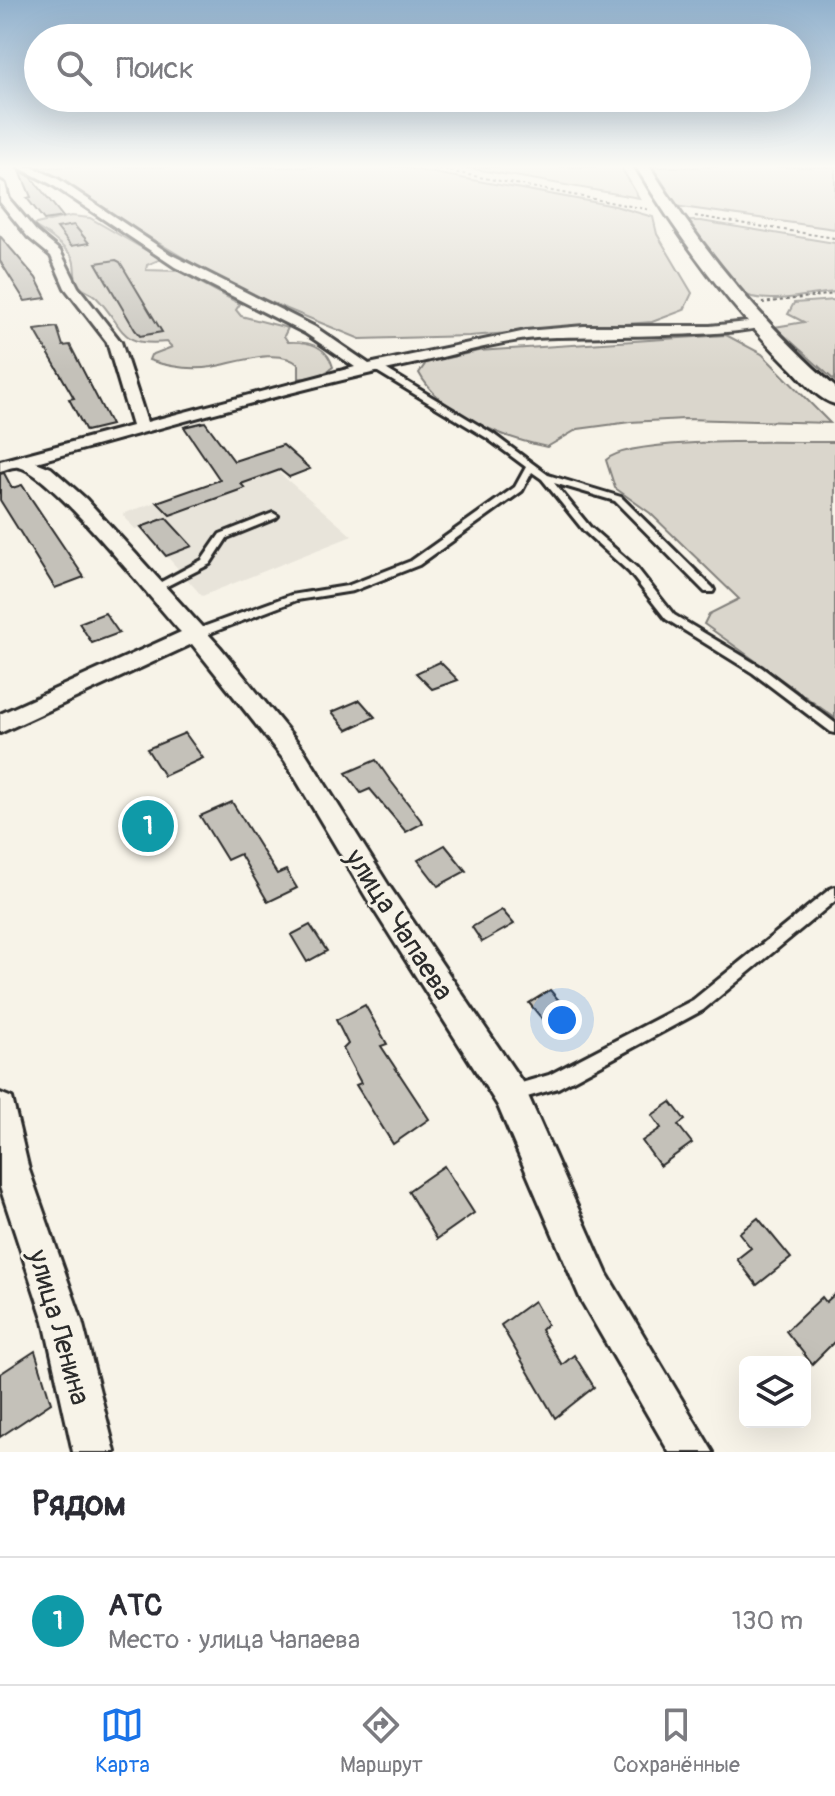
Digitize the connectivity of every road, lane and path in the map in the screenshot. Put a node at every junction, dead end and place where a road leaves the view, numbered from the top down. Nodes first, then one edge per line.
1 (33, 235) edge
2 (134, 235) edge
3 (685, 235) edge
4 (814, 235) edge
5 (835, 238) edge
6 (835, 294) edge
7 (752, 318) junction
8 (371, 368) junction
9 (835, 398) edge
10 (141, 429) junction
11 (10, 464) edge
12 (531, 465) junction
13 (545, 477) junction
14 (273, 516) dead end
15 (153, 589) junction
16 (709, 590) dead end
17 (196, 634) junction
18 (0, 724) edge
19 (835, 729) edge
20 (835, 893) edge
21 (510, 1094) junction
22 (0, 1110) edge
23 (94, 1452) edge
24 (692, 1452) edge

1 - 10 street
2 - 8 street
3 - 7 street
4 - 5 path
6 - 7 path
7 - 8 street
7 - 9 street
8 - 10 street
8 - 12 lane
10 - 11 street
11 - 15 street, улица Чапаева
12 - 13 lane
12 - 17 lane
13 - 16 lane
13 - 19 lane
14 - 15 lane
15 - 17 street, улица Чапаева
17 - 18 street
17 - 21 street, улица Чапаева
20 - 21 lane
21 - 24 street, улица Чапаева
22 - 23 street, улица Ленина

